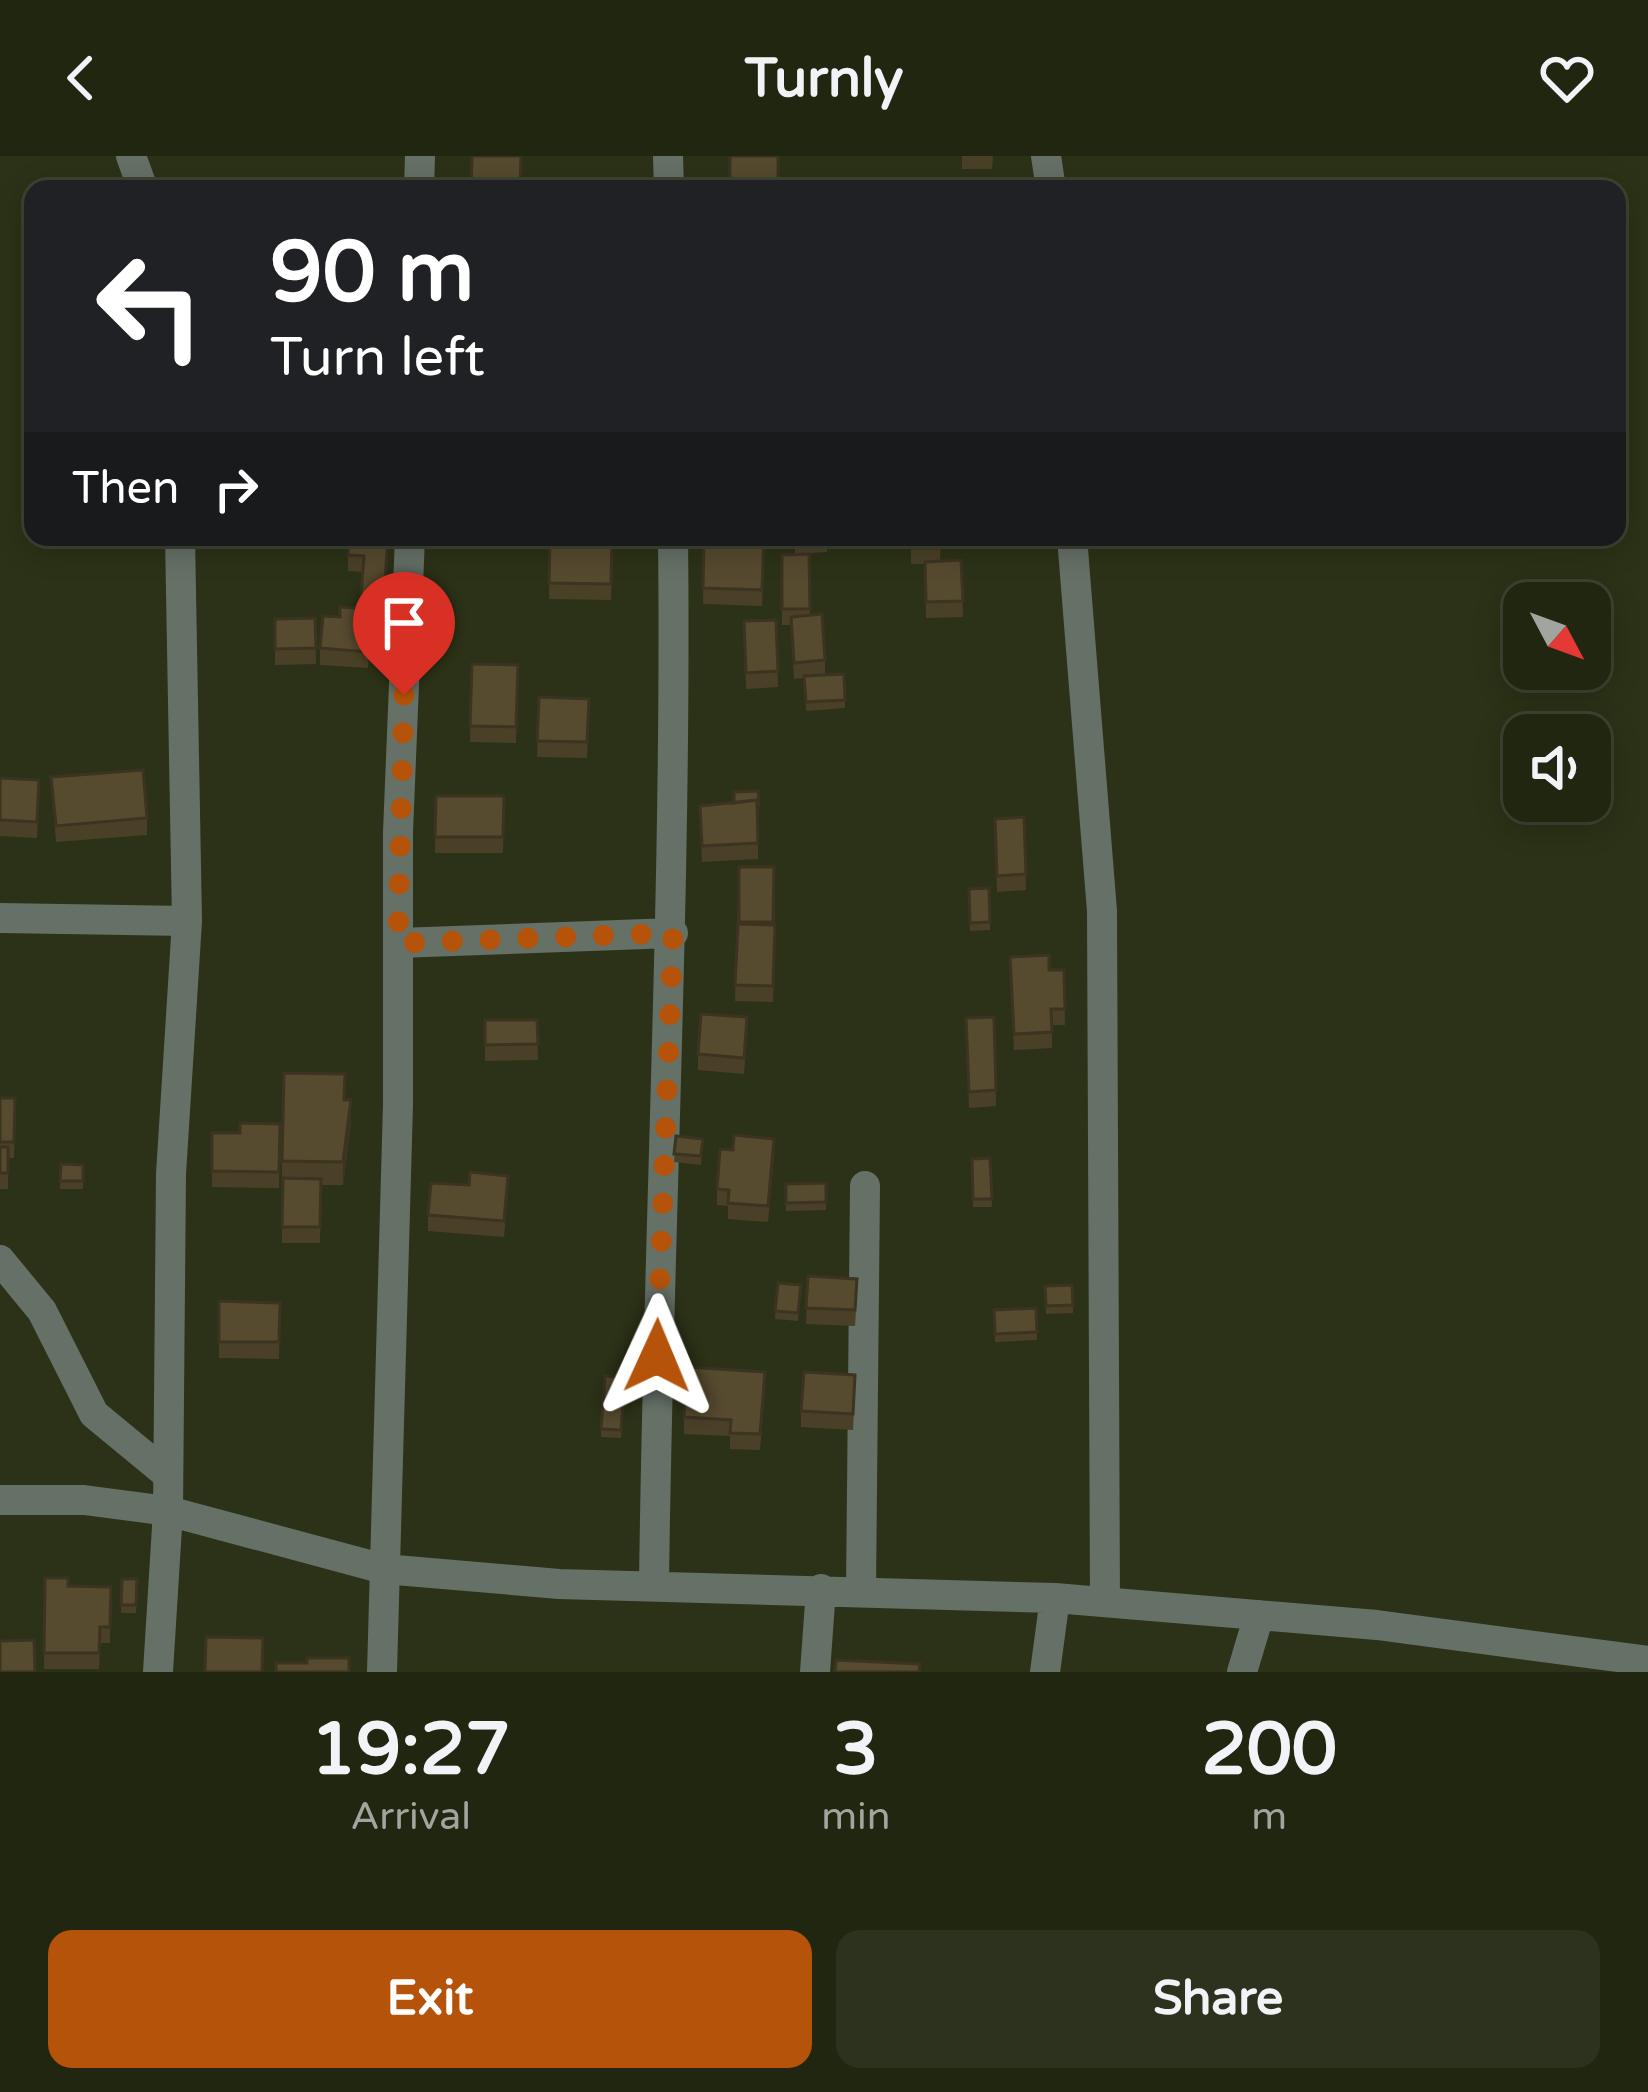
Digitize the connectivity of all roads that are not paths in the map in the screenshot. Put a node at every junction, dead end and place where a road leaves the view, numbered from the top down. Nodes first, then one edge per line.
1 (181, 546) edge
2 (410, 546) edge
3 (673, 546) edge
4 (1073, 546) edge
5 (0, 918) edge
6 (187, 922) junction
7 (673, 933) junction
8 (398, 943) junction
9 (865, 1186) dead end
10 (0, 1260) edge
11 (168, 1475) junction
12 (0, 1500) edge
13 (168, 1511) junction
14 (384, 1570) junction
15 (654, 1586) junction
16 (821, 1589) junction
17 (861, 1592) junction
18 (1055, 1598) junction
19 (1105, 1602) junction
20 (1259, 1615) junction
21 (1648, 1661) edge
22 (158, 1672) edge
23 (382, 1672) edge
24 (815, 1672) edge
25 (1045, 1672) edge
26 (1242, 1672) edge

1 - 6 street
2 - 8 street
3 - 7 street
4 - 19 street
5 - 6 street
6 - 11 street
7 - 8 street
7 - 15 street
8 - 14 street
9 - 17 street
10 - 11 street
11 - 13 street
12 - 13 street
13 - 14 street
13 - 22 street
14 - 15 street
14 - 23 street
15 - 16 street
16 - 17 street
16 - 24 street
17 - 18 street
18 - 19 street
18 - 25 street
19 - 20 street
20 - 21 street
20 - 26 street

